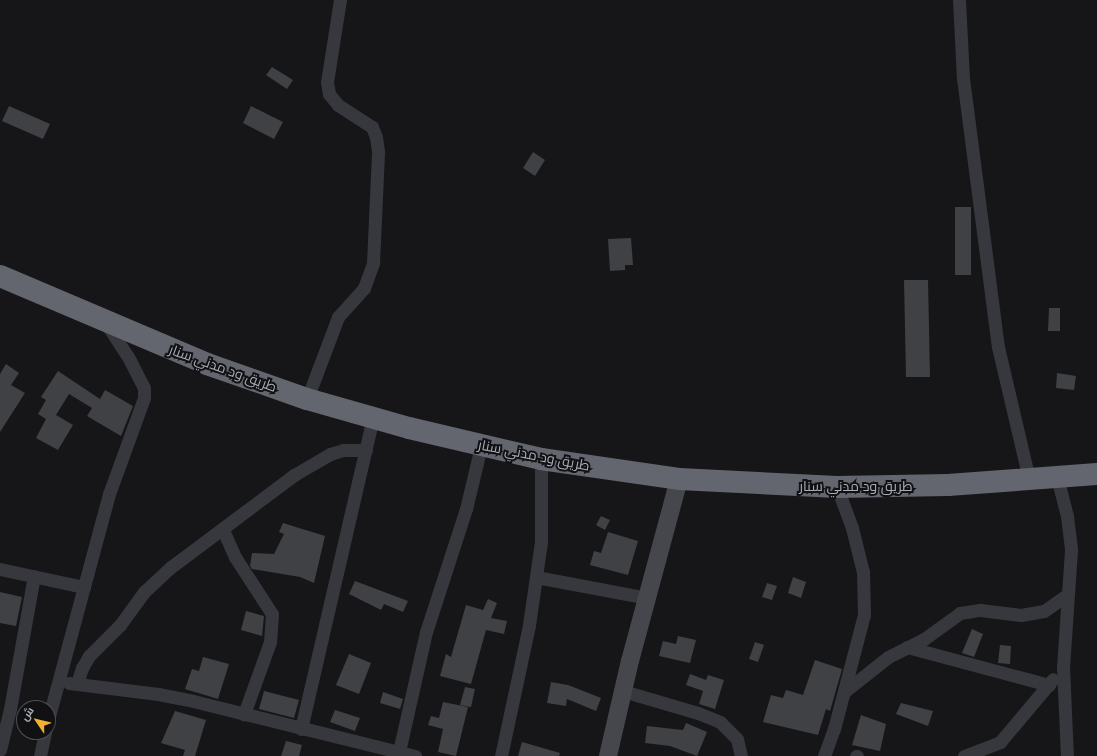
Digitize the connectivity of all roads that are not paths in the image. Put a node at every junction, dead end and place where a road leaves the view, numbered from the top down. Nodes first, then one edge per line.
1 (340, 0) edge
2 (959, 0) edge
3 (0, 276) edge
4 (106, 323) junction
5 (307, 399) junction
6 (373, 418) junction
7 (481, 446) junction
8 (366, 450) junction
9 (541, 459) junction
10 (1097, 474) edge
11 (1057, 477) junction
12 (679, 478) junction
13 (1029, 479) junction
14 (837, 487) junction
15 (223, 530) junction
16 (0, 569) edge
17 (34, 576) junction
18 (536, 577) junction
19 (84, 588) junction
20 (1068, 594) junction
21 (647, 598) junction
22 (907, 648) junction
23 (1063, 666) junction
24 (58, 682) junction
25 (77, 684) junction
26 (1049, 685) junction
27 (623, 691) junction
28 (844, 692) junction
29 (53, 700) edge
30 (244, 714) junction
31 (301, 729) junction
32 (43, 740) edge
33 (0, 750) edge
34 (398, 754) edge
35 (611, 755) edge
36 (40, 756) edge
37 (415, 756) edge
38 (501, 756) edge
39 (741, 756) edge
40 (824, 756) edge
41 (964, 756) edge
42 (1067, 756) edge

1 - 5 street
2 - 13 street
3 - 4 highway, طريق ود مدني سنار
4 - 5 highway, طريق ود مدني سنار
4 - 19 street
5 - 6 highway, طريق ود مدني سنار
6 - 7 highway, طريق ود مدني سنار
6 - 8 street
7 - 9 highway, طريق ود مدني سنار
7 - 34 street
8 - 15 street
8 - 31 street
9 - 12 highway, طريق ود مدني سنار
9 - 18 street
10 - 11 highway, طريق ود مدني سنار
11 - 13 highway, طريق ود مدني سنار
11 - 20 street
12 - 14 highway, طريق ود مدني سنار
12 - 21 street
13 - 14 highway, طريق ود مدني سنار
14 - 28 street
15 - 25 street
15 - 30 street
16 - 17 street
17 - 19 street
17 - 33 street
18 - 21 street
18 - 38 street
19 - 24 street
20 - 22 street
20 - 23 street
21 - 27 street
22 - 26 street
22 - 28 street
23 - 26 street
23 - 42 street
24 - 25 street
24 - 29 street
25 - 30 street
26 - 41 street
27 - 35 street
27 - 39 street
28 - 40 street
30 - 31 street
31 - 34 street
32 - 36 street
34 - 37 street

